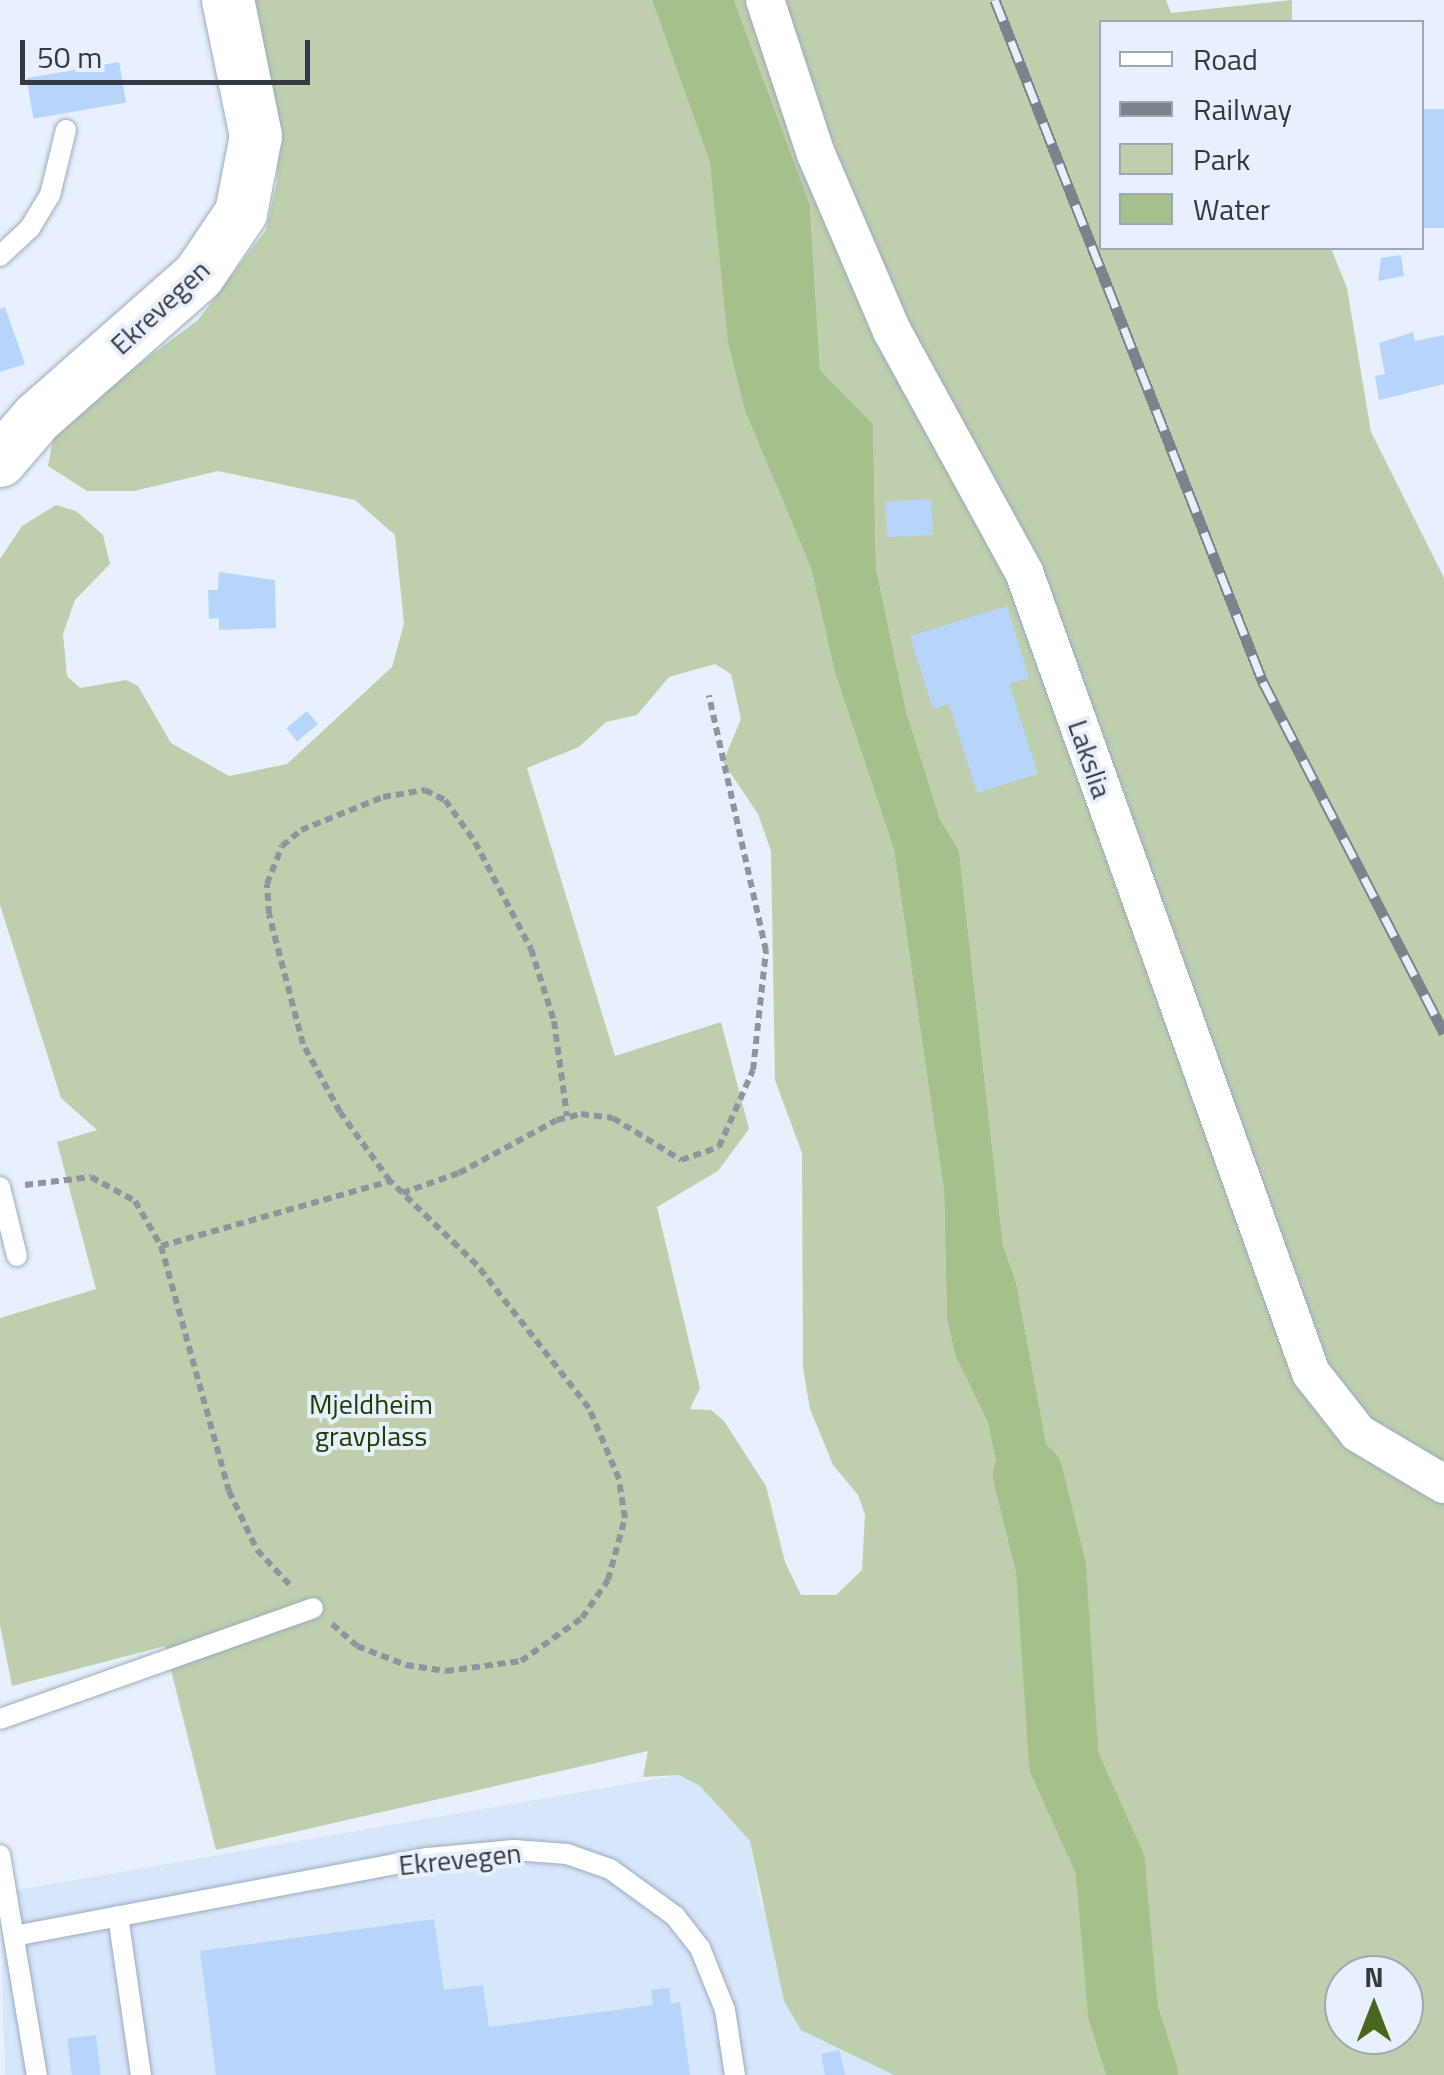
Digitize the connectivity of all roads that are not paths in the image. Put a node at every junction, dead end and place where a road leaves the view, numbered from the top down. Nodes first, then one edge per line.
1 (228, 0) edge
2 (765, 0) edge
3 (66, 130) dead end
4 (0, 256) edge
5 (0, 461) edge
6 (0, 1188) edge
7 (17, 1256) dead end
8 (1444, 1484) edge
9 (313, 1608) road end
10 (0, 1719) edge
11 (0, 1855) edge
12 (118, 1916) junction
13 (14, 1936) junction
14 (36, 2075) edge
15 (141, 2075) edge
16 (734, 2075) edge

1 - 5 main road, Ekrevegen
2 - 8 street, Lakslia
3 - 4 lane
6 - 7 lane
9 - 10 lane
11 - 13 lane
12 - 13 lane, Ekrevegen
12 - 15 lane
12 - 16 lane, Ekrevegen
13 - 14 lane

